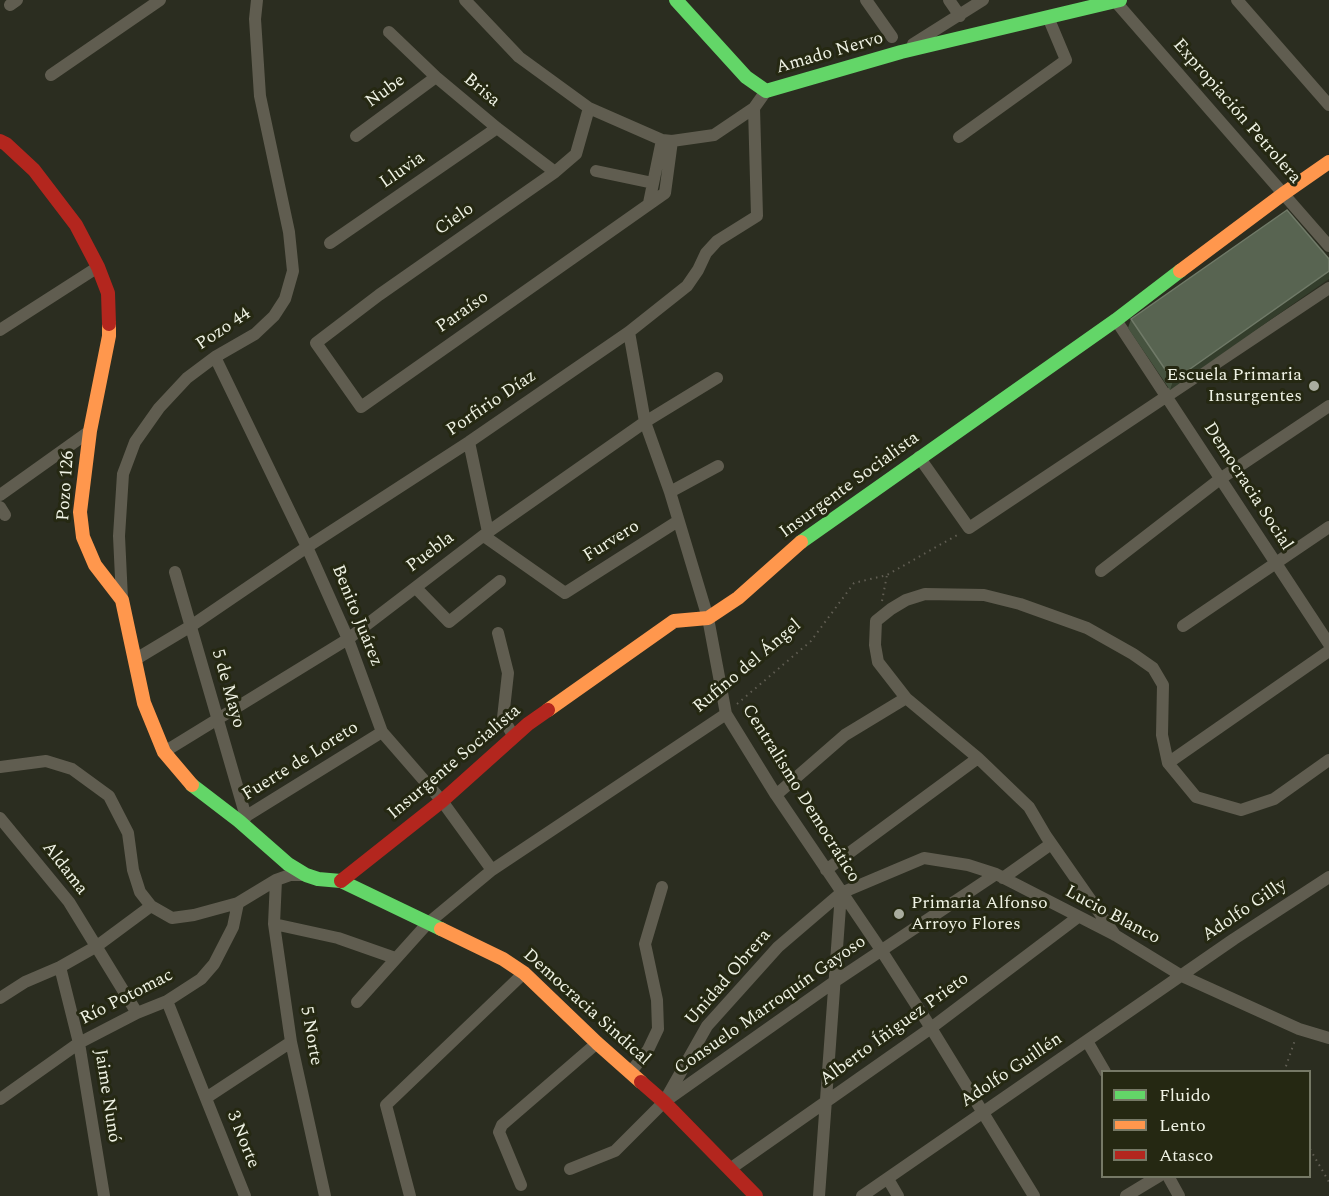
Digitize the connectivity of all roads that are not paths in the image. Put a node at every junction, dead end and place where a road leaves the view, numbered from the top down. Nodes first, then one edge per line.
1 (159, 0) edge
2 (256, 0) edge
3 (465, 0) edge
4 (676, 0) edge
5 (866, 0) edge
6 (949, 0) edge
7 (983, 0) edge
8 (1237, 0) edge
9 (1118, 1) edge
10 (960, 16) junction
11 (1048, 17) junction
12 (389, 32) dead end
13 (892, 37) dead end
14 (901, 52) junction
15 (51, 75) dead end
16 (436, 77) junction
17 (766, 91) junction
18 (1329, 105) edge
19 (589, 108) junction
20 (754, 108) junction
21 (497, 128) junction
22 (356, 136) dead end
23 (959, 137) dead end
24 (0, 141) edge
25 (667, 141) junction
26 (1329, 162) edge
27 (596, 171) dead end
28 (555, 172) junction
29 (653, 183) junction
30 (1283, 194) junction
31 (649, 203) junction
32 (330, 243) dead end
33 (1329, 246) edge
34 (98, 267) junction
35 (1329, 288) edge
36 (1116, 320) junction
37 (0, 330) edge
38 (629, 332) junction
39 (316, 343) joint
40 (215, 357) junction
41 (717, 378) dead end
42 (1166, 397) junction
43 (1329, 406) edge
44 (645, 422) junction
45 (90, 430) junction
46 (469, 442) junction
47 (920, 457) junction
48 (718, 466) dead end
49 (1220, 479) junction
50 (670, 492) junction
51 (0, 495) edge
52 (678, 521) junction
53 (1329, 526) edge
54 (486, 534) junction
55 (307, 547) junction
56 (1276, 563) junction
57 (1101, 571) dead end
58 (175, 572) dead end
59 (500, 581) dead end
60 (416, 588) junction
61 (122, 600) junction
62 (708, 618) junction
63 (191, 626) junction
64 (1183, 626) dead end
65 (498, 633) dead end
66 (348, 639) junction
67 (1329, 644) edge
68 (1329, 651) edge
69 (136, 659) junction
70 (906, 698) junction
71 (726, 714) junction
72 (218, 720) junction
73 (382, 732) junction
74 (514, 737) junction
75 (164, 752) junction
76 (978, 758) junction
77 (1329, 760) edge
78 (1168, 763) junction
79 (0, 767) edge
80 (776, 795) junction
81 (442, 801) junction
82 (0, 818) edge
83 (242, 819) junction
84 (1051, 844) junction
85 (492, 870) junction
86 (826, 870) junction
87 (306, 875) junction
88 (1000, 876) junction
89 (1329, 877) edge
90 (276, 880) junction
91 (341, 881) junction
92 (662, 886) dead end
93 (841, 893) junction
94 (238, 903) junction
95 (151, 906) junction
96 (1078, 917) junction
97 (274, 924) junction
98 (427, 924) junction
99 (1115, 935) junction
100 (97, 946) junction
101 (881, 950) junction
102 (396, 958) junction
103 (60, 967) junction
104 (524, 973) junction
105 (1182, 976) junction
106 (834, 982) junction
107 (0, 998) edge
108 (167, 1000) junction
109 (357, 1002) dead end
110 (137, 1013) junction
111 (931, 1028) junction
112 (1329, 1038) edge
113 (1086, 1041) junction
114 (291, 1042) junction
115 (79, 1043) junction
116 (597, 1043) junction
117 (1104, 1070) edge
118 (630, 1073) junction
119 (206, 1098) junction
120 (0, 1099) edge
121 (826, 1101) junction
122 (664, 1102) junction
123 (982, 1112) junction
124 (570, 1169) dead end
125 (730, 1169) junction
126 (1156, 1178) edge
127 (1169, 1178) edge
128 (888, 1179) junction
129 (521, 1185) dead end
130 (104, 1196) edge
131 (245, 1196) edge
132 (325, 1196) edge
133 (410, 1196) edge
134 (756, 1196) edge
135 (819, 1196) edge
136 (862, 1196) edge
137 (898, 1196) edge
138 (1034, 1196) edge
139 (1126, 1196) edge
140 (1179, 1196) edge

1 - 15 street
2 - 40 street, Pozo 44
3 - 19 street
4 - 17 street
5 - 13 street
6 - 10 street
7 - 10 street
8 - 18 street
9 - 11 street, Amado Nervo
9 - 30 street, Expropiación Petrolera
10 - 14 street
11 - 14 street, Amado Nervo
11 - 23 street
12 - 16 street, Brisa
14 - 17 street, Amado Nervo
16 - 21 street, Brisa
16 - 22 street, Nube
17 - 20 street, Amado Nervo
19 - 25 street
19 - 28 street, Cielo
20 - 25 street, Amado Nervo
20 - 38 street, Porfirio Díaz
21 - 28 street, Brisa
21 - 32 street, Lluvia
24 - 34 street, Pozo 126
25 - 29 street
25 - 31 street, Paraíso
26 - 30 street, Insurgente Socialista
27 - 29 street
28 - 39 street, Cielo
29 - 31 street
30 - 33 street, Expropiación Petrolera
30 - 36 street, Insurgente Socialista
31 - 39 street, Paraíso
34 - 37 street
34 - 45 street, Pozo 126
35 - 42 street
36 - 42 street, Democracia Social
36 - 47 street, Insurgente Socialista
38 - 44 street, Centralismo Democrático
38 - 46 street, Porfirio Díaz
40 - 55 street, Benito Juárez
40 - 61 street, Pozo 44
41 - 44 street, Puebla
42 - 47 street
42 - 49 street, Democracia Social
43 - 49 street
44 - 50 street, Centralismo Democrático
44 - 54 street, Puebla
45 - 51 street
45 - 61 street, Pozo 126
46 - 54 street
46 - 55 street, Porfirio Díaz
47 - 62 street, Insurgente Socialista
48 - 50 street
49 - 56 street, Democracia Social
49 - 57 street
50 - 52 street, Centralismo Democrático
52 - 54 street, Furvero
52 - 62 street, Centralismo Democrático
53 - 56 street
54 - 60 street, Puebla
55 - 63 street, Porfirio Díaz
55 - 66 street, Benito Juárez
56 - 64 street
56 - 67 street, Democracia Social
58 - 63 street, 5 de Mayo
59 - 60 street
60 - 66 street, Puebla
61 - 69 street, Pozo 126
62 - 71 street, Centralismo Democrático
62 - 74 street, Insurgente Socialista
63 - 69 street, Porfirio Díaz
63 - 72 street, 5 de Mayo
65 - 74 street
66 - 72 street, Puebla
66 - 73 street, Benito Juárez
68 - 78 street
69 - 75 street, Pozo 126
70 - 76 street
70 - 78 street
70 - 80 street
71 - 80 street, Centralismo Democrático
71 - 85 street, Rufino del Ángel
72 - 75 street, Puebla
72 - 83 street, 5 de Mayo
73 - 81 street, Benito Juárez
73 - 83 street, Fuerte de Loreto
74 - 81 street, Insurgente Socialista
75 - 83 street, Pozo 126
76 - 84 street
76 - 86 street
77 - 78 street
79 - 95 street
80 - 86 street, Centralismo Democrático
81 - 85 street, Benito Juárez
81 - 91 street, Insurgente Socialista
82 - 100 street, Aldama
83 - 87 street, Democracia Sindical
84 - 88 street, Consuelo Marroquín Gayoso
84 - 99 street
85 - 98 street, Rufino del Ángel
86 - 93 street, Centralismo Democrático
87 - 90 street
87 - 91 street, Democracia Sindical
88 - 93 street, Lucio Blanco
88 - 96 street, Lucio Blanco
88 - 101 street, Consuelo Marroquín Gayoso
89 - 105 street, Adolfo Gilly
90 - 94 street
90 - 97 street, 5 Norte
91 - 98 street, Democracia Sindical
92 - 118 street
93 - 101 street, Centralismo Democrático
93 - 106 street
93 - 122 street, Unidad Obrera
94 - 95 street
94 - 108 street, Río Potomac
95 - 100 street
96 - 99 street, Lucio Blanco
96 - 111 street, Alberto Íñiguez Prieto
97 - 102 street
97 - 114 street, 5 Norte
98 - 102 street, Rufino del Ángel
98 - 104 street, Democracia Sindical
99 - 105 street, Lucio Blanco
100 - 103 street
100 - 110 street, Aldama
101 - 106 street, Consuelo Marroquín Gayoso
101 - 111 street, Centralismo Democrático
102 - 109 street, Rufino del Ángel
103 - 107 street
103 - 115 street, Jaime Nunó
104 - 116 street, Democracia Sindical
104 - 133 street
105 - 112 street, Lucio Blanco
105 - 113 street, Adolfo Guillén
106 - 121 street
106 - 122 street, Consuelo Marroquín Gayoso
108 - 110 street, Río Potomac
108 - 119 street, 3 Norte
110 - 115 street, Río Potomac
111 - 121 street, Alberto Íñiguez Prieto
111 - 123 street, Centralismo Democrático
113 - 117 street
113 - 123 street, Adolfo Guillén
114 - 119 street, 3 Norte
114 - 132 street, 5 Norte
115 - 120 street, Río Potomac
115 - 130 street, Jaime Nunó
116 - 118 street, Democracia Sindical
116 - 129 street
118 - 122 street, Democracia Sindical
119 - 131 street, 3 Norte
121 - 125 street, Alberto Íñiguez Prieto
121 - 135 street
122 - 124 street, Consuelo Marroquín Gayoso
122 - 125 street, Democracia Sindical
123 - 128 street, Adolfo Guillén
123 - 138 street, Centralismo Democrático
125 - 134 street, Democracia Sindical
126 - 139 street
127 - 140 street
128 - 136 street, Adolfo Guillén
128 - 137 street

